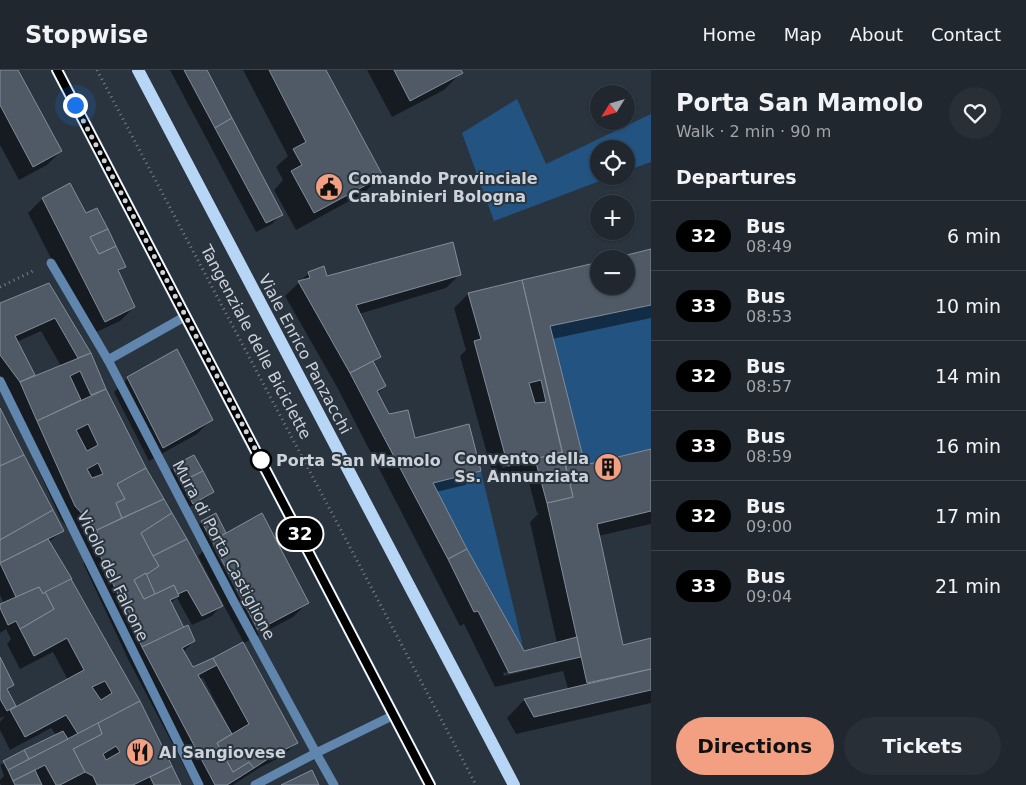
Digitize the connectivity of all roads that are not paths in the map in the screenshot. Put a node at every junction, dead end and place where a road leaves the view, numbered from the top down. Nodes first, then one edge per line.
1 (57, 70) edge
2 (138, 70) edge
3 (51, 263) road end
4 (186, 316) junction
5 (108, 360) junction
6 (0, 381) edge
7 (394, 714) junction
8 (316, 753) junction
9 (199, 785) edge
10 (255, 785) edge
11 (334, 785) edge
12 (430, 785) edge
13 (514, 785) edge

1 - 4 main road
2 - 13 main road, Viale Enrico Panzacchi
3 - 5 street, Mura di Porta Castiglione
4 - 5 street
4 - 7 main road
5 - 8 street, Mura di Porta Castiglione
6 - 9 street, Vicolo del Falcone
7 - 8 street
7 - 12 main road
8 - 10 street
8 - 11 street, Mura di Porta Castiglione

